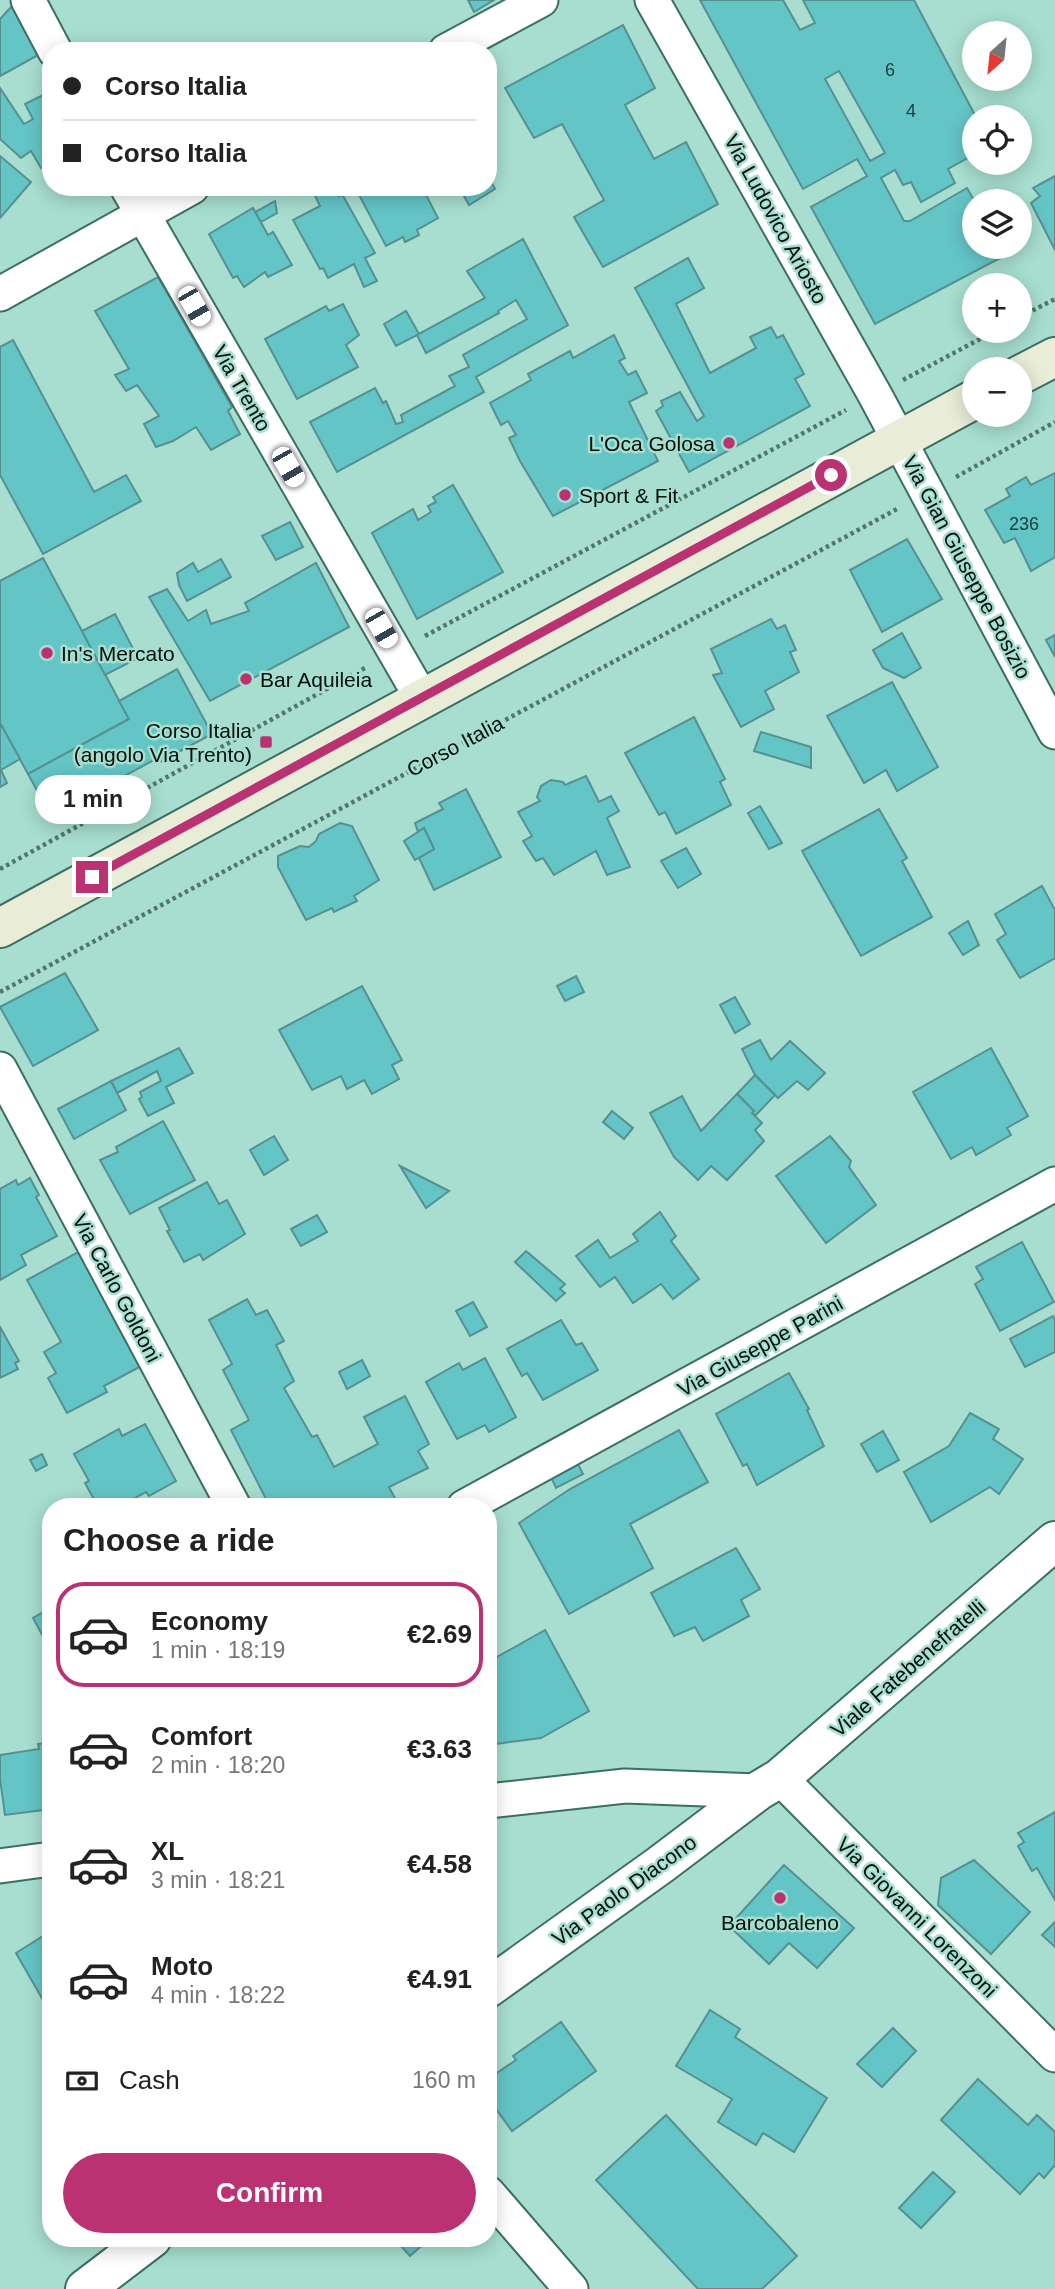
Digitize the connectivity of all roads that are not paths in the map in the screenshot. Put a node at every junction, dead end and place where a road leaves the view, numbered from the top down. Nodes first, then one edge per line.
1 (28, 0) edge
2 (541, 0) edge
3 (652, 0) edge
4 (50, 42) edge
5 (463, 42) edge
6 (155, 196) edge
7 (134, 201) edge
8 (0, 294) edge
9 (1055, 357) edge
10 (1032, 369) edge
11 (962, 406) edge
12 (897, 439) junction
13 (421, 698) junction
14 (1055, 732) edge
15 (0, 928) edge
16 (0, 1069) edge
17 (1055, 1184) edge
18 (229, 1498) edge
19 (480, 1498) edge
20 (1055, 1541) edge
21 (769, 1784) junction
22 (497, 1800) edge
23 (42, 1860) edge
24 (0, 1866) edge
25 (497, 1982) edge
26 (1055, 2055) edge
27 (497, 2203) edge
28 (140, 2247) edge
29 (85, 2289) edge
30 (571, 2289) edge

1 - 4 street
2 - 5 street
3 - 12 street, Via Ludovico Ariosto
6 - 7 street
7 - 8 street
7 - 13 street, Via Trento
9 - 10 main road
11 - 12 main road
12 - 13 main road
12 - 14 street, Via Gian Giuseppe Bosizio
13 - 15 main road
16 - 18 street, Via Carlo Goldoni
17 - 19 street, Via Giuseppe Parini
20 - 21 street, Viale Fatebenefratelli
21 - 22 street
21 - 25 street, Via Paolo Diacono
21 - 26 street, Via Giovanni Lorenzoni
23 - 24 street
27 - 30 street
28 - 29 street

